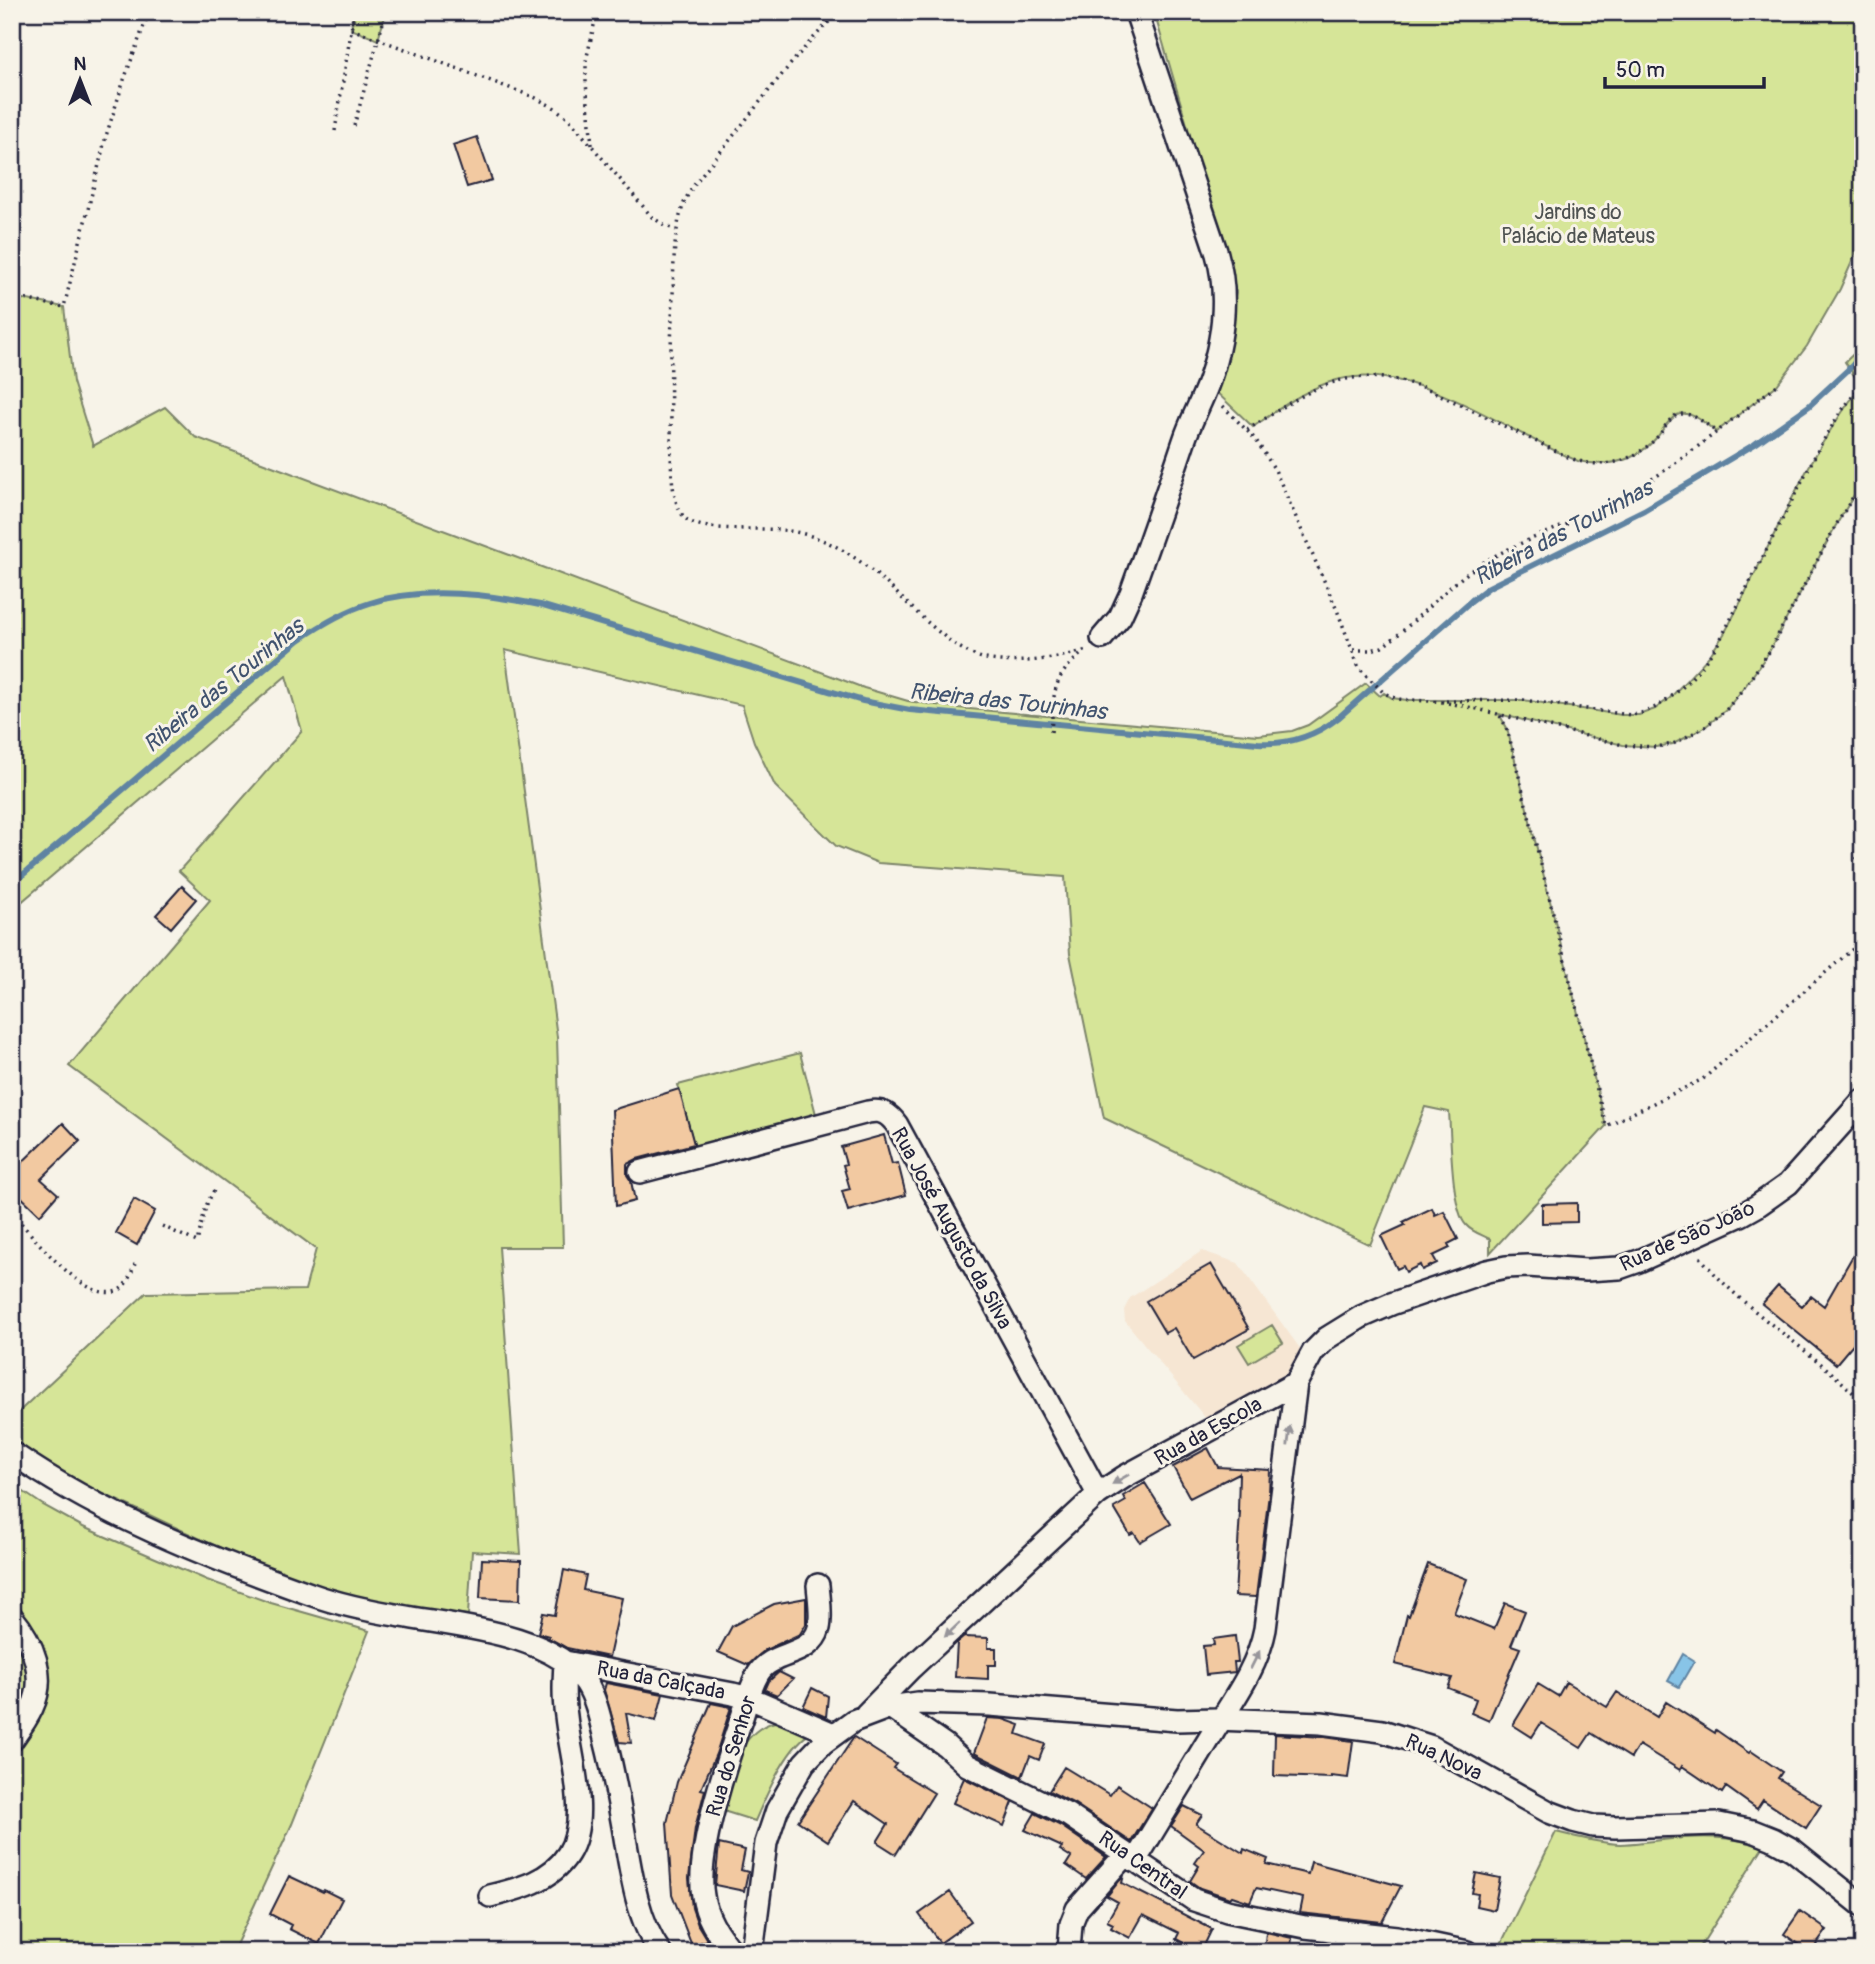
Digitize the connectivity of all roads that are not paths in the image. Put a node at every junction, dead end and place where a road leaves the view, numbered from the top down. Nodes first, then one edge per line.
1 (1136, 12) edge
2 (1095, 644) road end
3 (1863, 1100) edge
4 (640, 1172) dead end
5 (1296, 1383) junction
6 (12, 1453) edge
7 (1098, 1494) junction
8 (818, 1585) dead end
9 (12, 1617) edge
10 (565, 1662) junction
11 (748, 1698) junction
12 (890, 1707) junction
13 (787, 1715) junction
14 (864, 1716) junction
15 (1221, 1720) junction
16 (737, 1732) junction
17 (833, 1734) junction
18 (12, 1741) edge
19 (1130, 1858) junction
20 (490, 1896) dead end
21 (1863, 1906) edge
22 (1358, 1933) junction
23 (1069, 1950) dead end
24 (660, 1952) edge
25 (733, 1952) edge
26 (752, 1952) edge
27 (1330, 1952) edge
28 (1468, 1952) edge

1 - 2 street
3 - 5 street, Rua de São João
4 - 7 street, Rua José Augusto da Silva
5 -> 7 street, Rua da Escola
15 -> 5 street, Rua da Escola
6 - 10 street
7 -> 14 street, Rua da Escola
8 - 11 street, Rua do Senhor
9 - 18 street
10 - 11 street, Rua da Calçada
10 - 20 street
10 - 24 street
11 - 13 street, Rua da Calçada
11 - 16 street, Rua do Senhor
12 - 14 street, Rua Nova
12 - 15 street, Rua Nova
12 - 19 street, Rua Central
13 - 16 street
13 - 17 street, Rua da Calçada
14 - 17 street
15 - 19 street, Rua da Escola
15 - 21 street, Rua Nova
16 - 25 street, Rua do Senhor
17 - 26 street
19 - 22 street, Rua Central
19 - 23 street, Rua da Escola
22 - 27 street
22 - 28 street, Rua Central

